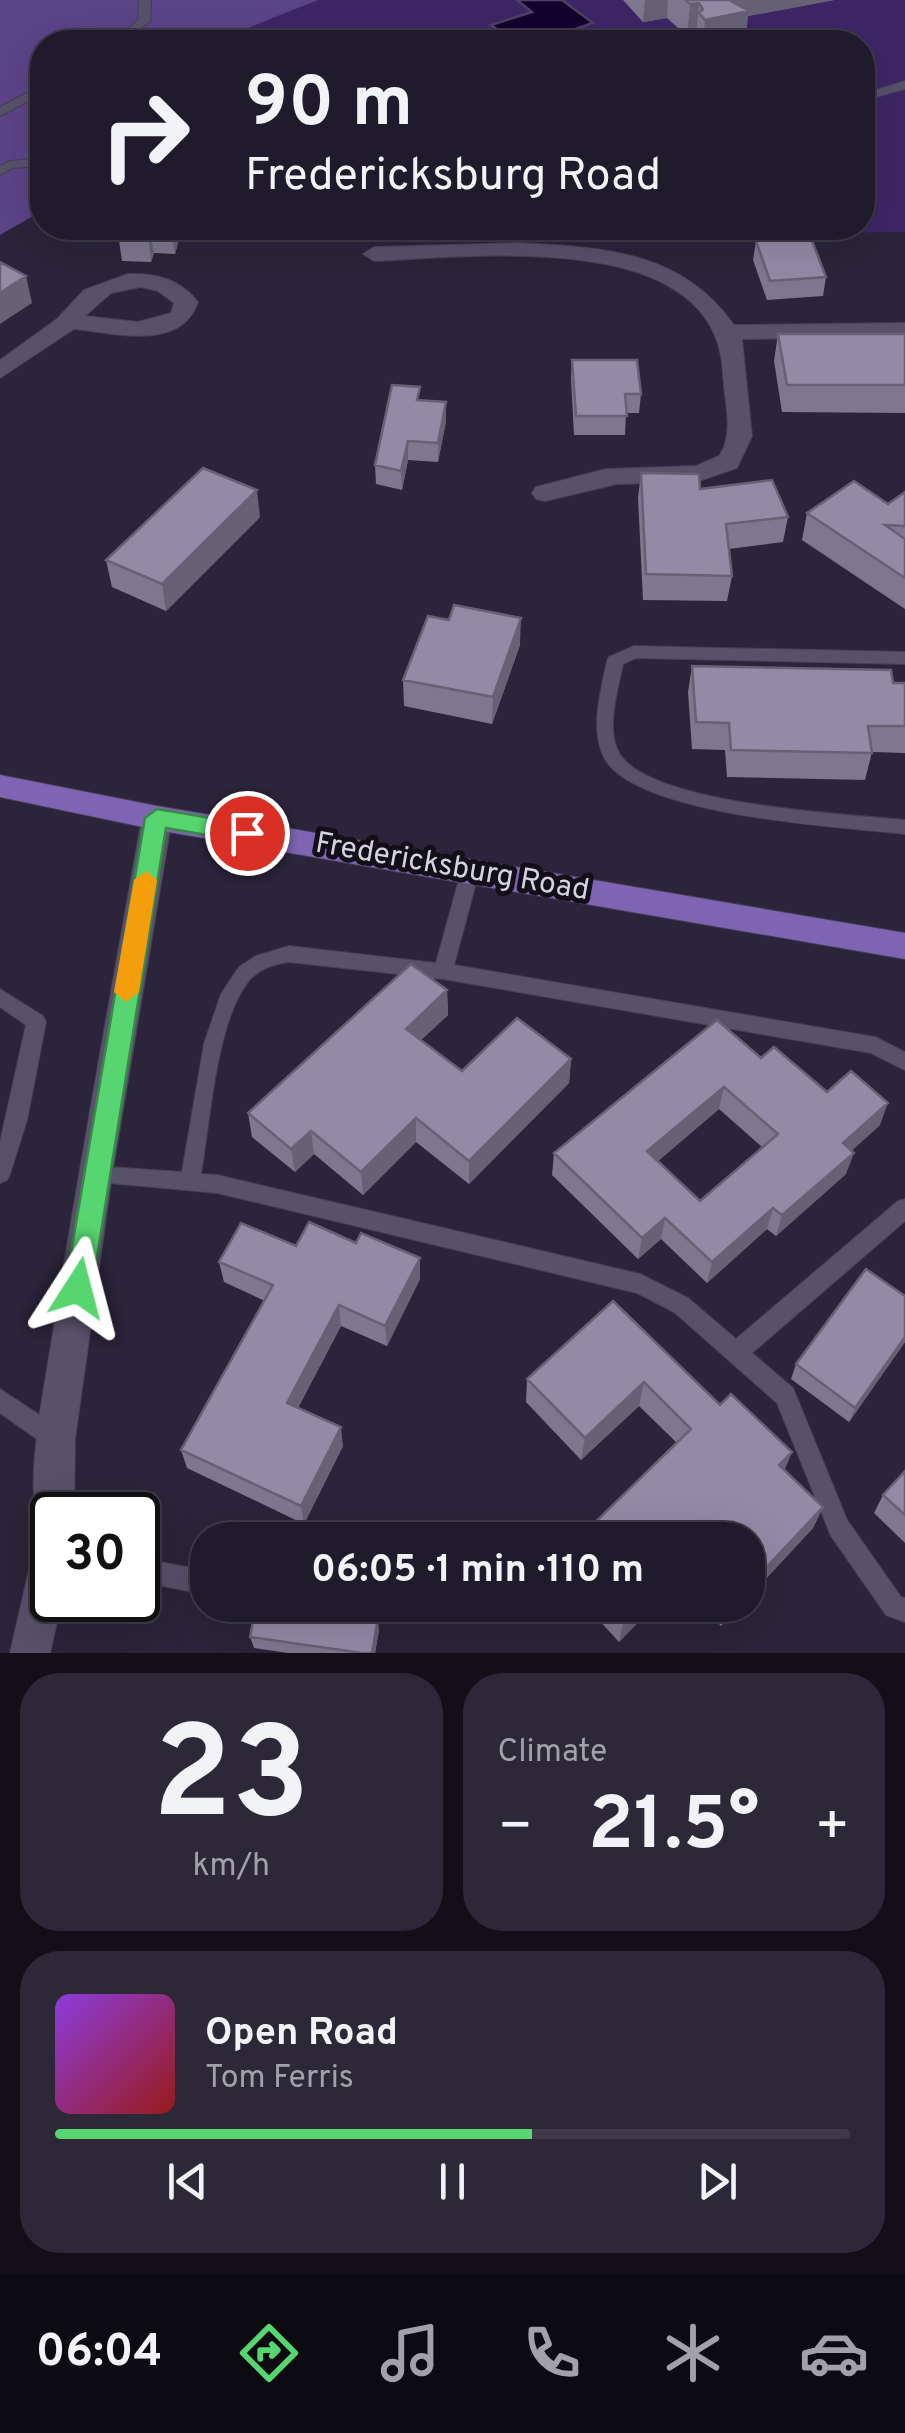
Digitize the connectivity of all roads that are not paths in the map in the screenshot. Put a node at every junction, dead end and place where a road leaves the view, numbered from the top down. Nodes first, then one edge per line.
1 (145, 0) edge
2 (134, 30) edge
3 (905, 85) edge
4 (875, 94) edge
5 (30, 96) edge
6 (0, 112) edge
7 (30, 163) edge
8 (0, 171) edge
9 (374, 254) dead end
10 (69, 321) dead end
11 (905, 330) edge
12 (728, 332) junction
13 (0, 371) edge
14 (544, 494) dead end
15 (905, 658) edge
16 (0, 786) edge
17 (157, 818) junction
18 (905, 827) edge
19 (470, 872) junction
20 (905, 946) edge
21 (444, 971) junction
22 (0, 997) edge
23 (905, 1062) edge
24 (6, 1131) edge
25 (0, 1174) edge
26 (95, 1175) junction
27 (190, 1182) junction
28 (905, 1208) edge
29 (736, 1353) junction
30 (0, 1400) edge
31 (56, 1439) junction
32 (55, 1492) edge
33 (160, 1574) edge
34 (190, 1580) edge
35 (905, 1610) edge
36 (37, 1622) edge
37 (30, 1653) edge

1 - 2 lane
3 - 4 lane
5 - 6 lane
7 - 8 lane
9 - 12 street
10 - 13 street
11 - 12 street
12 - 14 street
15 - 18 lane
16 - 17 main road, Fredericksburg Road
17 - 19 main road, Fredericksburg Road
17 - 26 street
19 - 20 main road, Fredericksburg Road
19 - 21 lane
21 - 23 lane
21 - 27 lane
22 - 24 lane
24 - 25 lane
26 - 27 lane
26 - 31 street
27 - 29 lane
28 - 29 lane
29 - 35 lane
30 - 31 lane
31 - 32 street
33 - 34 lane
36 - 37 street

